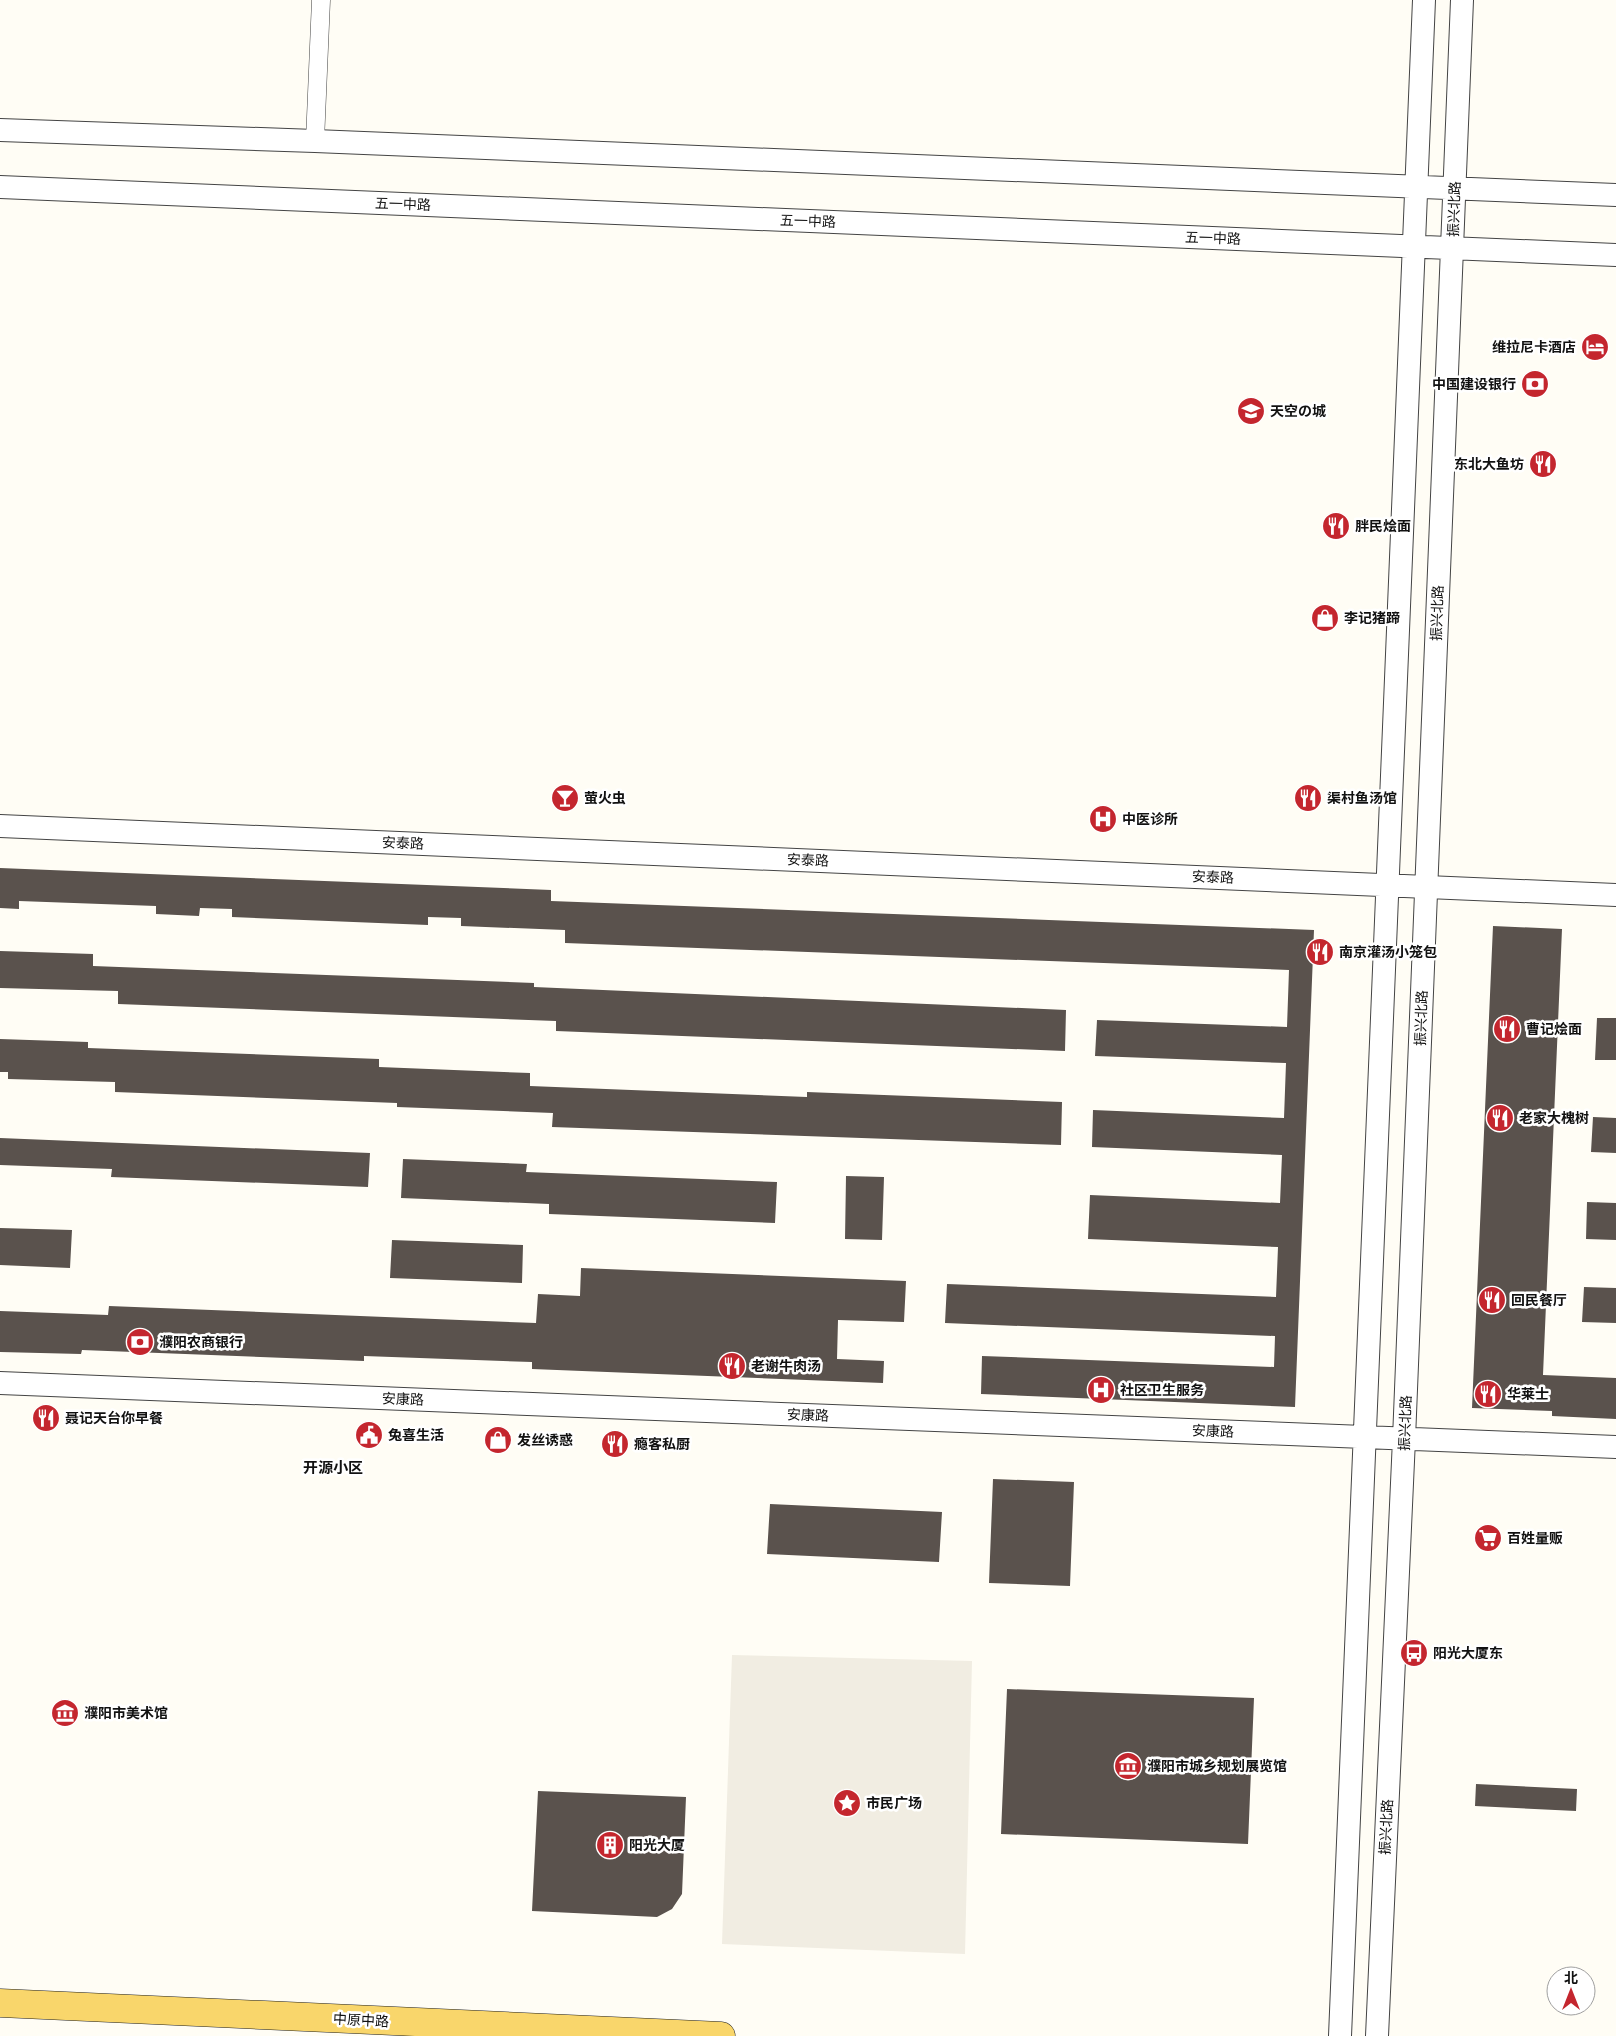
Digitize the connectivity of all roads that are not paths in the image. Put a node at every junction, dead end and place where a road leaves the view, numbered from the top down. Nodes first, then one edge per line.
1 (321, 0) edge
2 (1424, 0) edge
3 (1462, 0) edge
4 (0, 130) edge
5 (315, 141) junction
6 (1416, 186) junction
7 (0, 188) edge
8 (1454, 188) junction
9 (1616, 195) edge
10 (1413, 247) junction
11 (1452, 248) junction
12 (1616, 255) edge
13 (0, 826) edge
14 (1387, 885) junction
15 (1426, 887) junction
16 (1616, 895) edge
17 (0, 1383) edge
18 (1365, 1437) junction
19 (1404, 1439) junction
20 (1616, 1447) edge
21 (0, 2003) edge
22 (721, 2036) edge
23 (1340, 2036) edge
24 (1377, 2036) edge

1 - 5 street
2 - 6 street
3 - 8 street, 振兴北路
4 - 5 street
5 - 6 street
6 - 8 street
6 - 10 street
7 - 10 street, 五一中路
8 - 9 street
8 - 11 street, 振兴北路
10 - 11 street, 五一中路
10 - 14 street
11 - 12 street, 五一中路
11 - 15 street, 振兴北路
13 - 14 street, 安泰路
14 - 15 street, 安泰路
14 - 18 street
15 - 16 street, 安泰路
15 - 19 street, 振兴北路
17 - 18 street, 安康路
18 - 19 street, 安康路
18 - 23 street
19 - 20 street, 安康路
19 - 24 street, 振兴北路
21 - 22 main road, 中原中路

